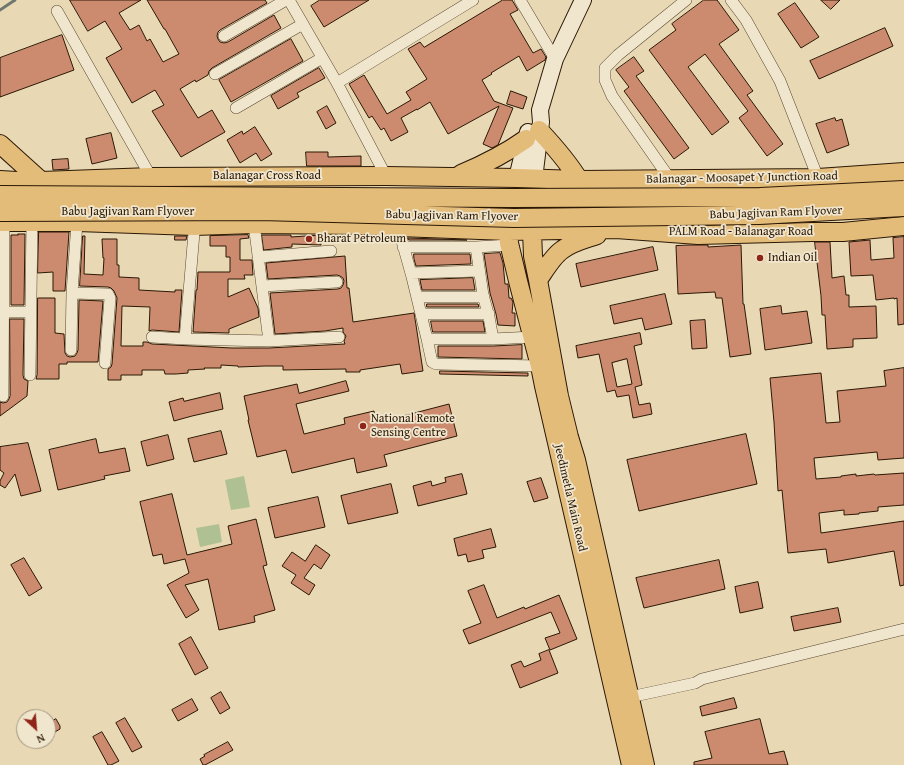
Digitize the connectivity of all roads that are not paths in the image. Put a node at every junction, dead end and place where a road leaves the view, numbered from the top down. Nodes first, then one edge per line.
1 (288, 0) edge
2 (473, 0) edge
3 (520, 0) edge
4 (583, 0) edge
5 (686, 0) edge
6 (731, 0) edge
7 (57, 11) dead end
8 (303, 24) junction
9 (224, 36) dead end
10 (322, 58) junction
11 (555, 59) junction
12 (215, 74) dead end
13 (337, 83) junction
14 (236, 108) dead end
15 (533, 134) junction
16 (0, 144) edge
17 (904, 172) edge
18 (386, 176) junction
19 (151, 177) junction
20 (200, 177) junction
21 (454, 177) junction
22 (525, 178) junction
23 (755, 178) junction
24 (818, 178) junction
25 (670, 179) junction
26 (704, 179) junction
27 (0, 180) edge
28 (579, 180) junction
29 (41, 181) junction
30 (904, 190) edge
31 (0, 195) edge
32 (904, 207) edge
33 (1, 218) edge
34 (32, 221) junction
35 (77, 222) junction
36 (254, 224) junction
37 (194, 226) junction
38 (904, 226) edge
39 (398, 227) junction
40 (616, 230) junction
41 (532, 231) junction
42 (752, 233) junction
43 (698, 235) junction
44 (509, 238) junction
45 (403, 247) junction
46 (476, 247) junction
47 (331, 251) dead end
48 (258, 257) junction
49 (479, 271) junction
50 (411, 273) junction
51 (538, 280) junction
52 (338, 282) dead end
53 (262, 286) junction
54 (72, 293) junction
55 (417, 297) junction
56 (484, 297) junction
57 (31, 312) junction
58 (421, 314) junction
59 (489, 314) junction
60 (3, 315) edge
61 (152, 337) dead end
62 (339, 337) dead end
63 (533, 337) junction
64 (185, 339) junction
65 (427, 339) junction
66 (493, 339) junction
67 (269, 341) junction
68 (71, 350) dead end
69 (105, 363) dead end
70 (540, 366) junction
71 (30, 375) dead end
72 (3, 396) dead end
73 (605, 621) junction
74 (904, 629) edge
75 (629, 694) junction
76 (631, 765) edge
77 (646, 765) edge

1 - 8 street
1 - 9 street
2 - 13 street
3 - 11 street
4 - 11 street
5 - 25 street
6 - 24 street
7 - 19 street
8 - 10 street
8 - 12 street
10 - 13 street
10 - 14 street
11 - 15 street
13 - 18 street
15 - 21 main road
15 - 22 street
15 - 28 main road
16 - 29 main road
17 - 24 main road, Balanagar - Moosapet Y Junction Road
18 - 20 main road, Balanagar Cross Road
18 - 21 main road, Balanagar Cross Road
19 - 20 main road, Balanagar Cross Road
19 - 29 main road, Balanagar Cross Road
20 - 37 street
21 - 22 main road, Balanagar Cross Road
22 - 28 main road
23 - 24 main road, Balanagar - Moosapet Y Junction Road
23 - 26 main road, Balanagar - Moosapet Y Junction Road
23 - 42 main road
25 - 26 main road, Balanagar - Moosapet Y Junction Road
25 - 28 main road, Balanagar - Moosapet Y Junction Road
26 - 43 main road
27 - 29 main road, Balanagar Cross Road
30 - 31 main road, Babu Jagjivan Ram Flyover, bridge
32 - 33 main road, Babu Jagjivan Ram Flyover, bridge
33 - 34 main road
33 - 60 street
34 - 35 main road
34 - 57 street
35 - 37 main road
35 - 54 street
36 - 37 main road
36 - 39 main road
36 - 48 street
37 - 64 street
38 - 42 main road, PALM Road - Balanagar Road
39 - 44 main road, PALM Road - Balanagar Road
39 - 45 street
40 - 41 main road, PALM Road - Balanagar Road
40 - 43 main road, PALM Road - Balanagar Road
40 - 51 main road
41 - 44 main road, PALM Road - Balanagar Road
41 - 51 main road, Jeedimetla Main Road
42 - 43 main road, PALM Road - Balanagar Road
44 - 46 street
44 - 63 main road, Jeedimetla Main Road
45 - 46 street
45 - 50 street
46 - 49 street
47 - 48 street
48 - 53 street
49 - 50 street
49 - 56 street
50 - 55 street
51 - 73 main road, Jeedimetla Main Road
52 - 53 street
53 - 67 street
54 - 68 street
54 - 69 street
55 - 56 street
55 - 58 street
56 - 59 street
57 - 60 street
57 - 71 street
58 - 59 street
58 - 65 street
59 - 66 street
60 - 72 street
61 - 64 street
62 - 67 street
63 - 66 street
63 - 70 main road, Jeedimetla Main Road
64 - 67 street
65 - 66 street
65 - 70 street
70 - 73 main road, Jeedimetla Main Road
73 - 75 main road, Jeedimetla Main Road
73 - 76 main road, Jeedimetla Main Road
74 - 75 street
75 - 77 main road, Jeedimetla Main Road

